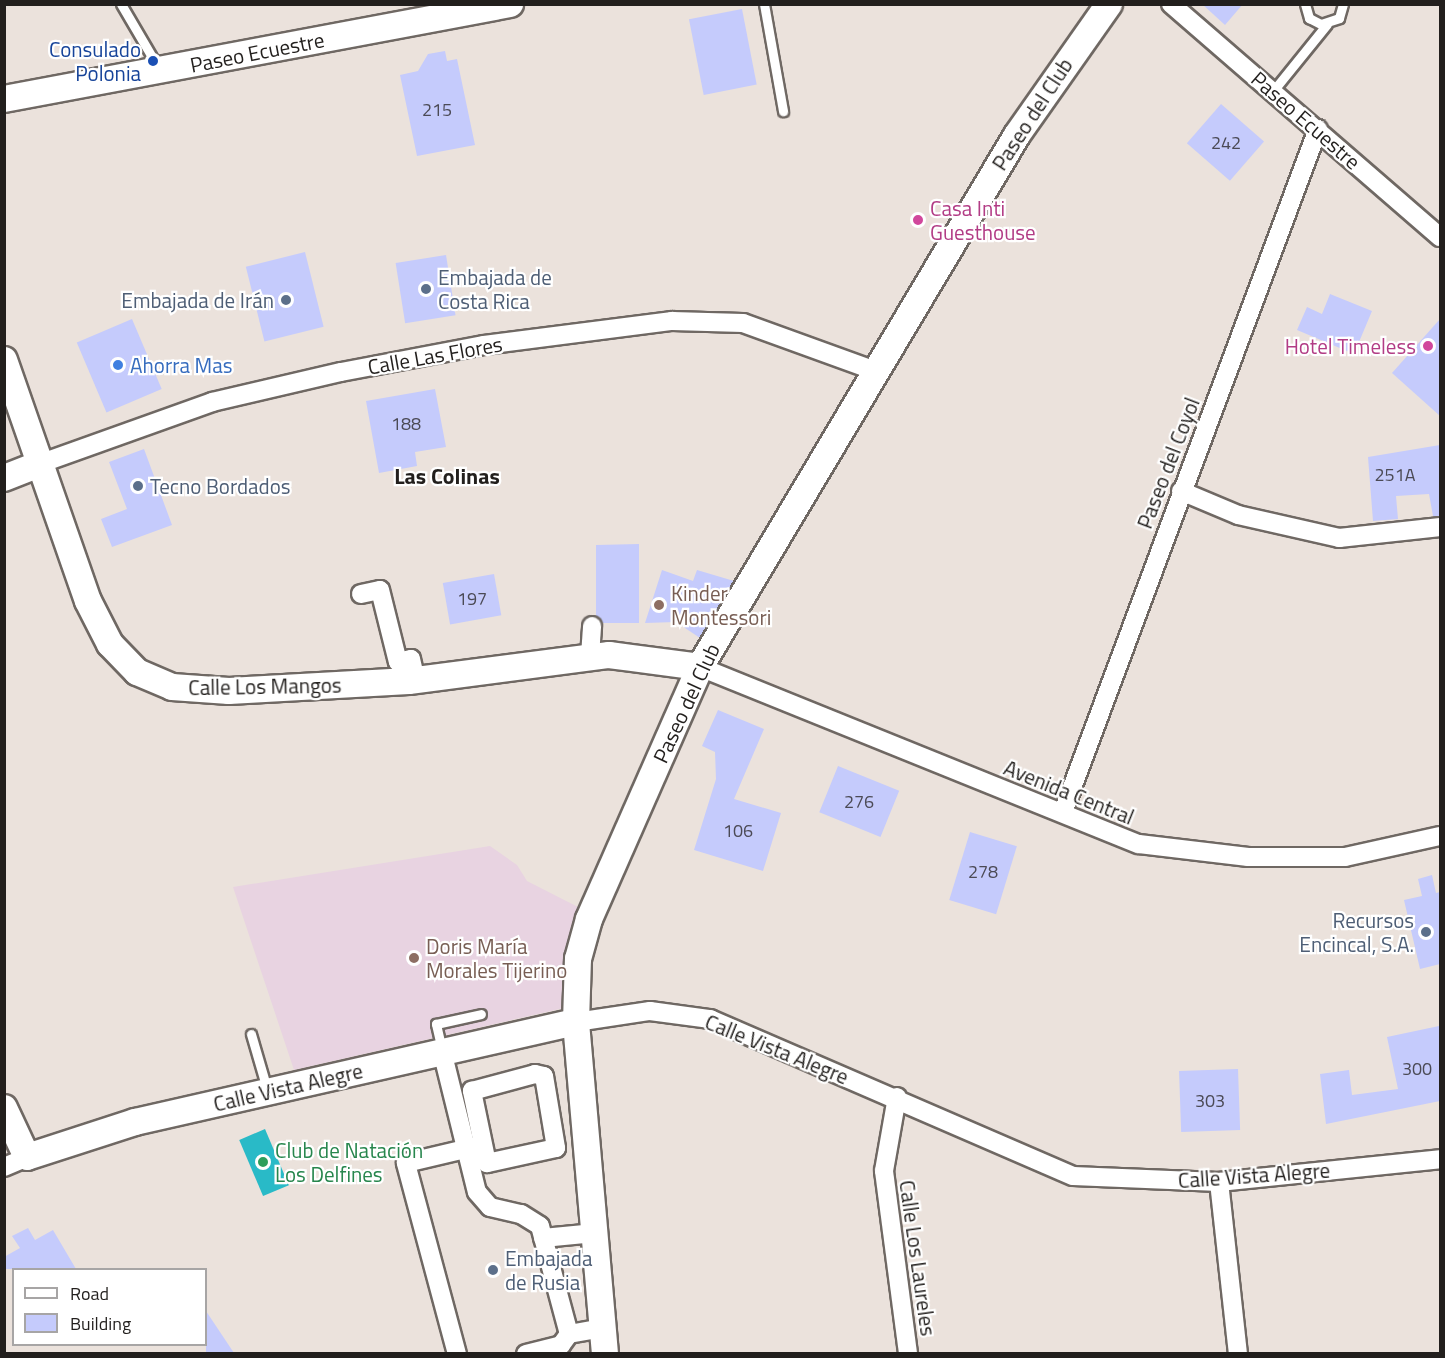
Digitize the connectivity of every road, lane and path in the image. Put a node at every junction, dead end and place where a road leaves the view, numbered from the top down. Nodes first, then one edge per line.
1 (121, 4) edge
2 (510, 4) edge
3 (764, 4) edge
4 (1109, 4) edge
5 (1171, 4) edge
6 (1305, 4) edge
7 (1343, 4) edge
8 (446, 10) edge
9 (1327, 24) junction
10 (160, 71) junction
11 (1273, 91) junction
12 (4, 99) edge
13 (783, 111) dead end
14 (1318, 129) junction
15 (1440, 237) edge
16 (4, 360) edge
17 (873, 370) junction
18 (42, 463) junction
19 (4, 478) edge
20 (1181, 492) junction
21 (1440, 527) edge
22 (361, 594) dead end
23 (592, 626) dead end
24 (590, 656) junction
25 (700, 667) junction
26 (417, 680) junction
27 (1063, 812) junction
28 (1440, 836) edge
29 (480, 1014) dead end
30 (576, 1022) junction
31 (251, 1034) dead end
32 (442, 1051) junction
33 (267, 1092) junction
34 (897, 1097) junction
35 (4, 1108) edge
36 (473, 1147) junction
37 (1440, 1159) edge
38 (16, 1162) edge
39 (1219, 1182) junction
40 (595, 1233) junction
41 (543, 1238) junction
42 (603, 1328) junction
43 (569, 1334) junction
44 (457, 1353) edge
45 (526, 1353) edge
46 (604, 1353) edge
47 (908, 1353) edge
48 (1238, 1353) edge

1 - 10 lane
2 - 8 street, Paseo Ecuestre
3 - 13 lane
4 - 17 street, Paseo del Club
5 - 11 street, Paseo Ecuestre
6 - 9 lane
7 - 9 lane
8 - 10 street, Paseo Ecuestre
9 - 11 lane
10 - 12 street, Paseo Ecuestre
11 - 14 street, Paseo Ecuestre
14 - 15 street, Paseo Ecuestre
14 - 20 street, Paseo del Coyol
16 - 18 street, Calle Los Mangos
17 - 18 street, Calle Las Flores
17 - 25 street, Paseo del Club
18 - 19 street, Calle Las Flores
18 - 26 street, Calle Los Mangos
20 - 21 street
20 - 27 street, Paseo del Coyol
22 - 26 street
23 - 24 street
24 - 25 street, Calle Los Mangos
24 - 26 street, Calle Los Mangos
25 - 27 street, Avenida Central
25 - 30 street, Paseo del Club
27 - 28 street, Avenida Central
29 - 32 lane
30 - 32 street, Calle Vista Alegre
30 - 34 street, Calle Vista Alegre
30 - 40 street, Paseo del Club
31 - 33 lane
32 - 33 street, Calle Vista Alegre
32 - 36 street
33 - 38 street, Calle Vista Alegre
34 - 39 street, Calle Vista Alegre
34 - 47 street, Calle Los Laureles
35 - 38 street
36 - 36 street
36 - 41 street
36 - 44 street
37 - 39 street, Calle Vista Alegre
39 - 48 street
40 - 41 street
40 - 42 street, Paseo del Club
41 - 43 street
42 - 43 street
42 - 46 street, Paseo del Club
43 - 45 street

